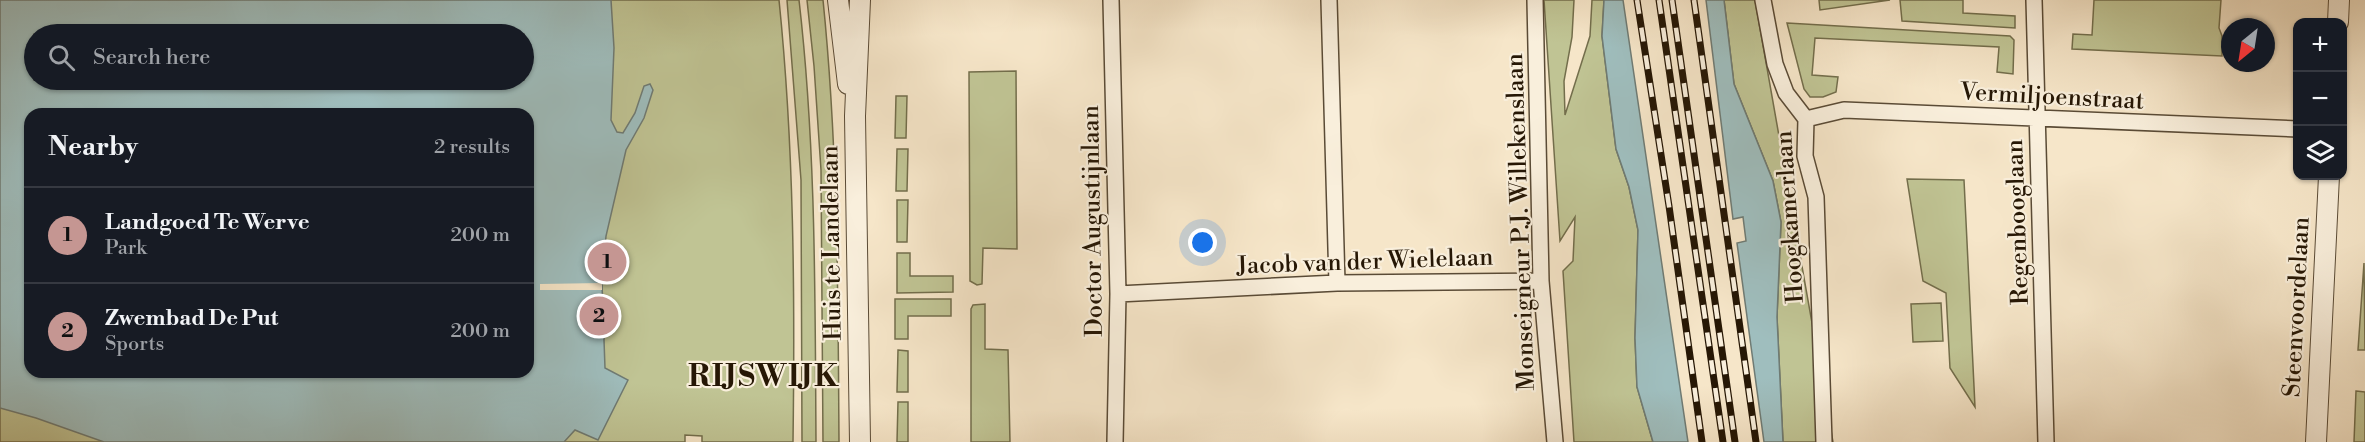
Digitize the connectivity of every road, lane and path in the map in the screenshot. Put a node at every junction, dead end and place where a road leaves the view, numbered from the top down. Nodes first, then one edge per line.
1 (838, 0) edge
2 (860, 0) edge
3 (1111, 0) edge
4 (1329, 0) edge
5 (1535, 0) edge
6 (1762, 0) edge
7 (2034, 0) edge
8 (2339, 0) edge
9 (2338, 18) edge
10 (855, 116) junction
11 (2037, 118) junction
12 (1806, 119) junction
13 (2293, 129) edge
14 (2330, 180) edge
15 (1541, 281) junction
16 (1337, 283) junction
17 (1118, 294) junction
18 (860, 442) edge
19 (1115, 442) edge
20 (1555, 442) edge
21 (1824, 442) edge
22 (2046, 442) edge
23 (2316, 442) edge

1 - 10 street, Huis te Landelaan
2 - 10 street, Huis te Landelaan
3 - 17 street, Doctor Augustijnlaan
4 - 16 street
5 - 15 street, Monseigneur P.J. Willekenslaan
6 - 12 street, Hoogkamerlaan
7 - 11 street, Regenbooglaan
8 - 9 street
10 - 18 street, Huis te Landelaan
11 - 12 street, Vermiljoenstraat
11 - 13 street, Vermiljoenstraat
11 - 22 street, Regenbooglaan
12 - 21 street, Hoogkamerlaan
14 - 23 street, Steenvoordelaan
15 - 16 street, Jacob van der Wielelaan
15 - 20 street, Monseigneur P.J. Willekenslaan
16 - 17 street, Jacob van der Wielelaan
17 - 19 street, Doctor Augustijnlaan

